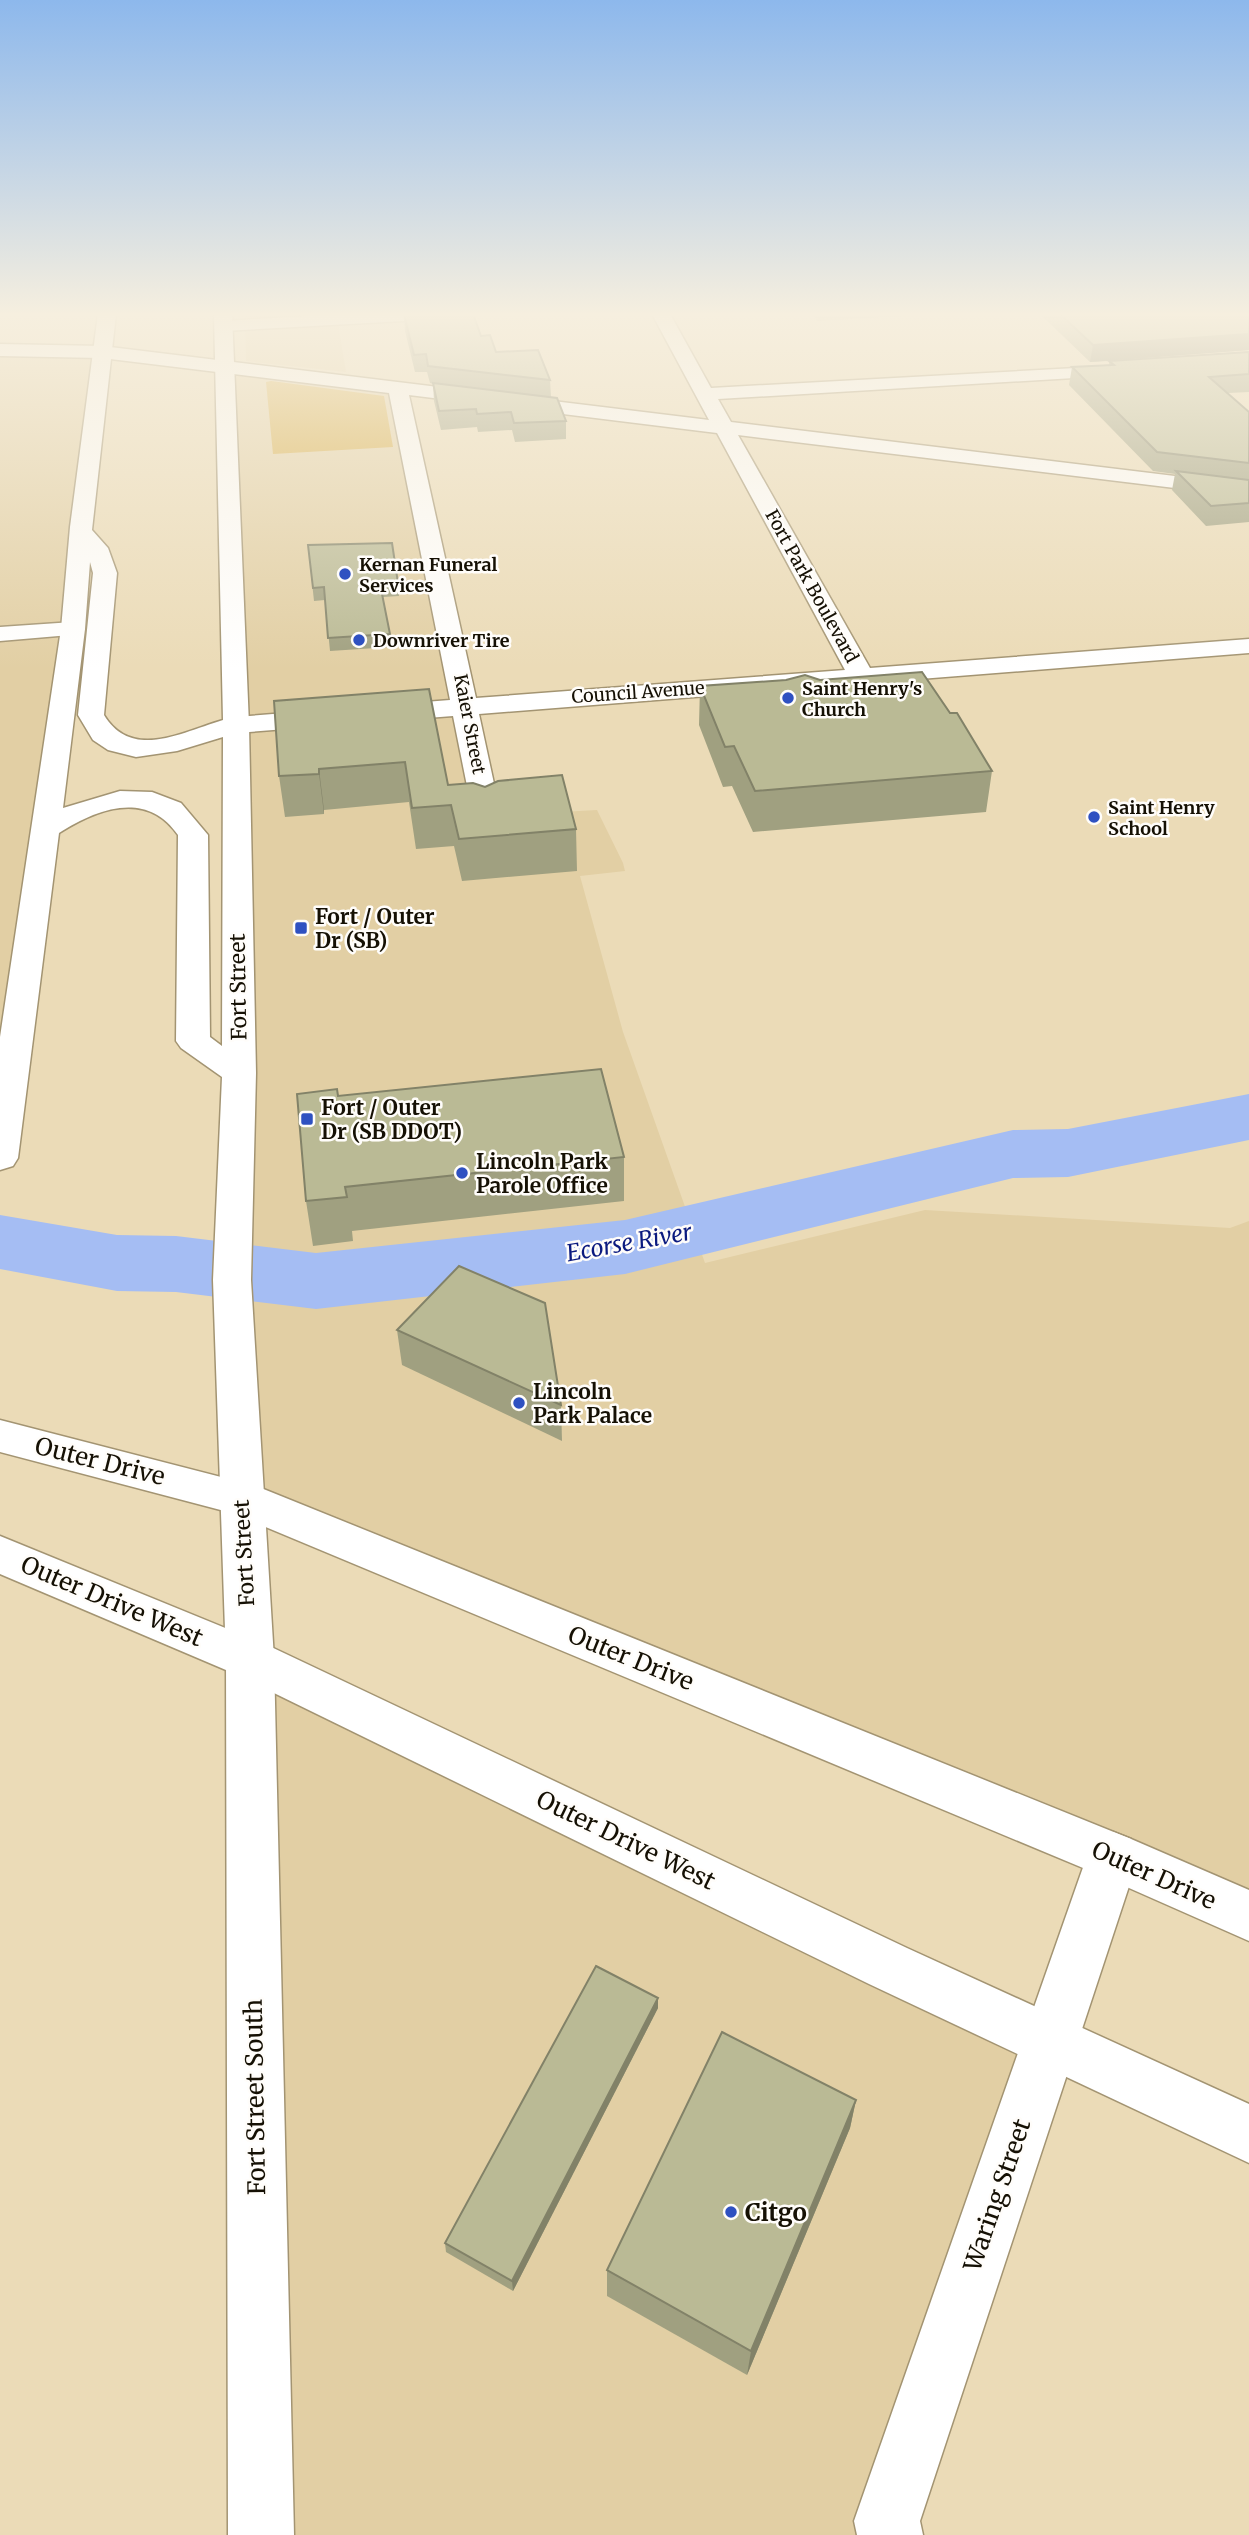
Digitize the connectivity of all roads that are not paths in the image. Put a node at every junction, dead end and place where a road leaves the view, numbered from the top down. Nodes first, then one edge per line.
1 (92, 432) edge
2 (228, 432) edge
3 (408, 432) edge
4 (726, 432) edge
5 (767, 432) edge
6 (1249, 491) edge
7 (80, 532) junction
8 (73, 629) junction
9 (0, 634) edge
10 (1249, 646) edge
11 (861, 675) junction
12 (467, 705) junction
13 (236, 725) junction
14 (487, 816) edge
15 (43, 831) junction
16 (239, 1073) junction
17 (0, 1158) edge
18 (0, 1436) edge
19 (241, 1498) junction
20 (0, 1553) edge
21 (250, 1659) junction
22 (1113, 1856) junction
23 (1249, 1916) edge
24 (1050, 2039) junction
25 (1249, 2134) edge
26 (261, 2535) edge
27 (890, 2535) edge

1 - 7 main road
2 - 13 main road, Fort Street
3 - 12 main road, Kaier Street
4 - 11 main road, Fort Park Boulevard
5 - 6 main road
7 - 8 main road
7 - 13 main road, Council Avenue
8 - 9 main road
8 - 15 main road
10 - 11 main road, Council Avenue
11 - 12 main road, Council Avenue
12 - 13 main road, Council Avenue
12 - 14 main road, Kaier Street
13 - 16 main road, Fort Street
15 - 16 main road
15 - 17 main road
16 - 19 main road, Fort Street
18 - 19 main road, Outer Drive
19 - 21 main road, Fort Street
19 - 22 main road, Outer Drive
20 - 21 main road, Outer Drive West
21 - 24 main road, Outer Drive West
21 - 26 main road, Fort Street South
22 - 23 main road, Outer Drive
22 - 24 main road, Waring Street
24 - 25 main road, Outer Drive West
24 - 27 main road, Waring Street

